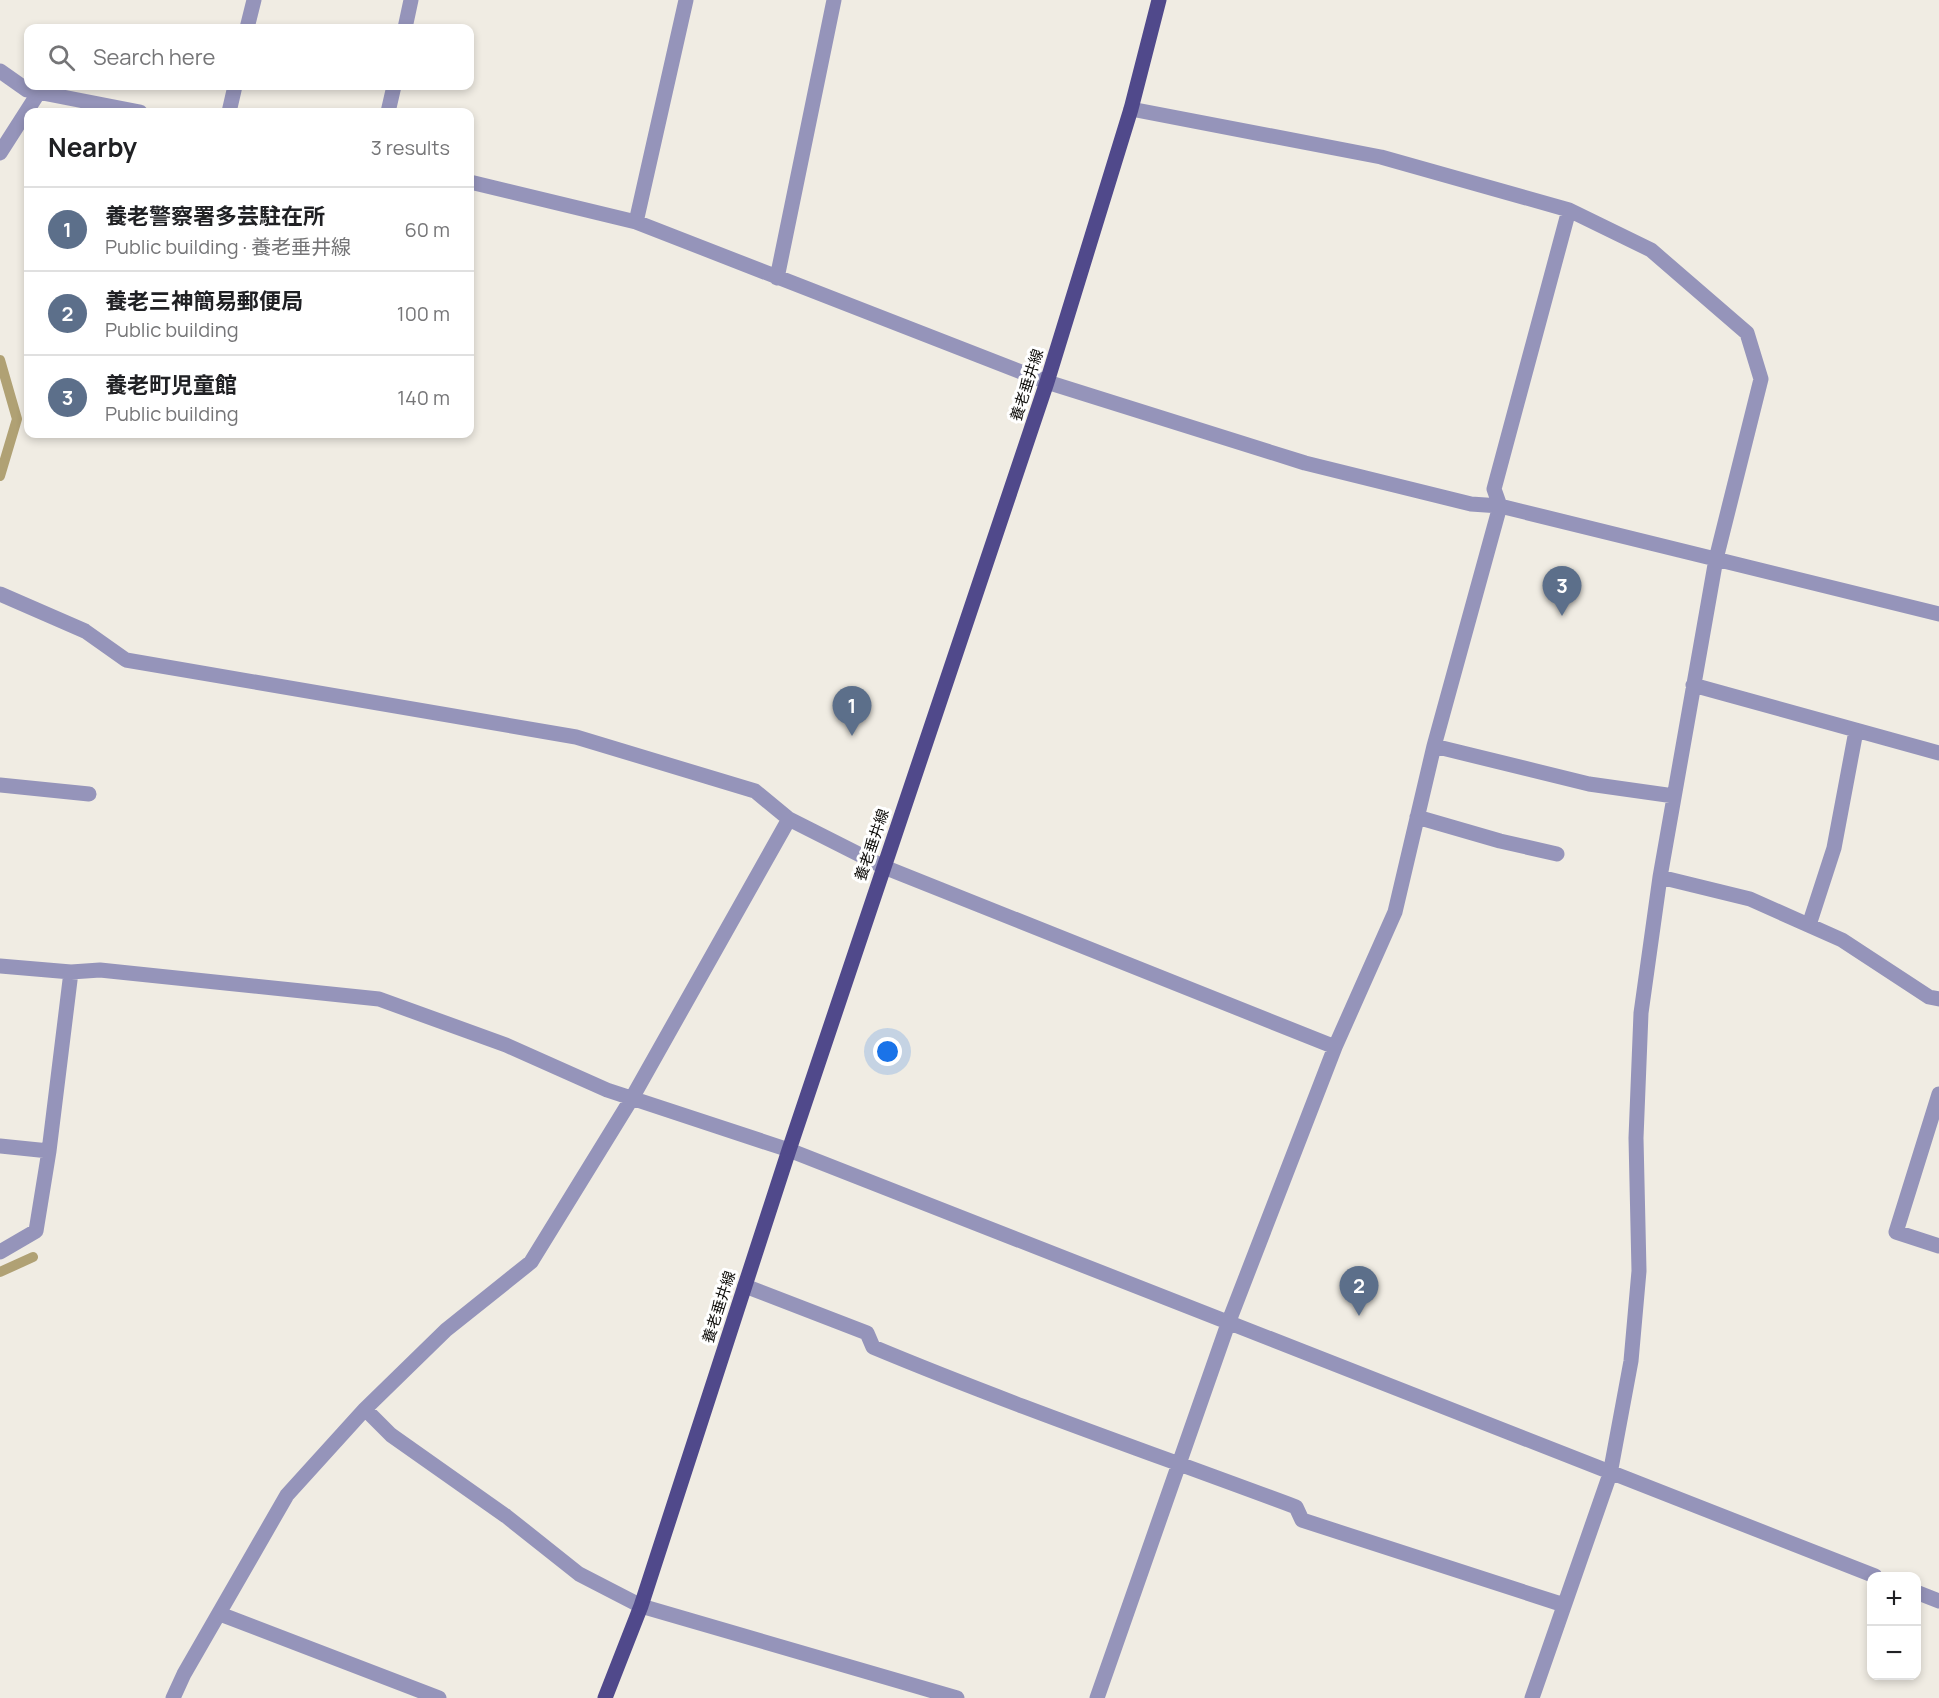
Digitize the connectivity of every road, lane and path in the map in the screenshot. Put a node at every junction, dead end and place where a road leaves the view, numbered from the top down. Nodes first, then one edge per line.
1 (254, 0) edge
2 (411, 0) edge
3 (686, 0) edge
4 (834, 0) edge
5 (1159, 0) edge
6 (249, 24) edge
7 (406, 24) edge
8 (0, 70) edge
9 (24, 88) edge
10 (27, 90) edge
11 (234, 90) edge
12 (393, 90) edge
13 (39, 92) junction
14 (29, 108) edge
15 (120, 108) edge
16 (230, 108) edge
17 (389, 108) edge
18 (1131, 109) junction
19 (24, 115) edge
20 (0, 153) edge
21 (474, 183) edge
22 (1569, 210) junction
23 (636, 222) junction
24 (777, 278) junction
25 (1047, 382) junction
26 (1500, 506) junction
27 (1716, 559) junction
28 (0, 594) edge
29 (1939, 614) edge
30 (1694, 685) junction
31 (1856, 731) junction
32 (1434, 746) junction
33 (1939, 753) edge
34 (0, 785) edge
35 (90, 794) dead end
36 (1674, 796) junction
37 (1417, 817) junction
38 (789, 819) junction
39 (1557, 854) dead end
40 (884, 867) junction
41 (1660, 877) junction
42 (1809, 925) junction
43 (0, 966) edge
44 (71, 972) junction
45 (1939, 999) edge
46 (1335, 1047) junction
47 (1939, 1094) edge
48 (632, 1098) junction
49 (0, 1146) edge
50 (789, 1150) junction
51 (49, 1151) junction
52 (1939, 1246) edge
53 (0, 1252) edge
54 (745, 1286) junction
55 (1229, 1321) junction
56 (365, 1409) junction
57 (1178, 1466) junction
58 (1610, 1474) junction
59 (1867, 1573) edge
60 (1921, 1594) edge
61 (1939, 1601) edge
62 (1564, 1605) junction
63 (641, 1606) junction
64 (220, 1614) junction
65 (173, 1698) edge
66 (439, 1698) edge
67 (605, 1698) edge
68 (957, 1698) edge
69 (1097, 1698) edge
70 (1532, 1698) edge

1 - 6 street
2 - 7 street
3 - 23 street
4 - 24 street
5 - 18 main road, 養老垂井線
8 - 9 street
10 - 13 street
11 - 16 street
12 - 17 street
13 - 14 street
13 - 15 street
18 - 22 street
18 - 25 main road, 養老垂井線
19 - 20 street
21 - 23 street
22 - 26 street
22 - 27 street
23 - 24 street
24 - 25 street
25 - 26 street
25 - 40 main road, 養老垂井線
26 - 27 street
26 - 32 street
27 - 29 street
27 - 30 street
28 - 38 street
30 - 31 street
30 - 36 street
31 - 33 street
31 - 42 street
32 - 36 street
32 - 37 street
34 - 35 street
36 - 41 street
37 - 39 street
37 - 46 street
38 - 40 street
38 - 48 street
40 - 46 street
40 - 50 main road, 養老垂井線
41 - 42 street
41 - 58 street
42 - 45 street
43 - 44 street
44 - 48 street
44 - 51 street
46 - 55 street
47 - 52 street
48 - 50 street
48 - 56 street
49 - 51 street
50 - 54 main road, 養老垂井線
50 - 55 street
51 - 53 street
54 - 57 street
54 - 63 main road, 養老垂井線
55 - 57 street
55 - 58 street
56 - 63 street
56 - 64 street
57 - 62 street
57 - 69 street
58 - 59 street
58 - 62 street
60 - 61 street
62 - 70 street
63 - 67 main road, 養老垂井線
63 - 68 street
64 - 65 street
64 - 66 street

